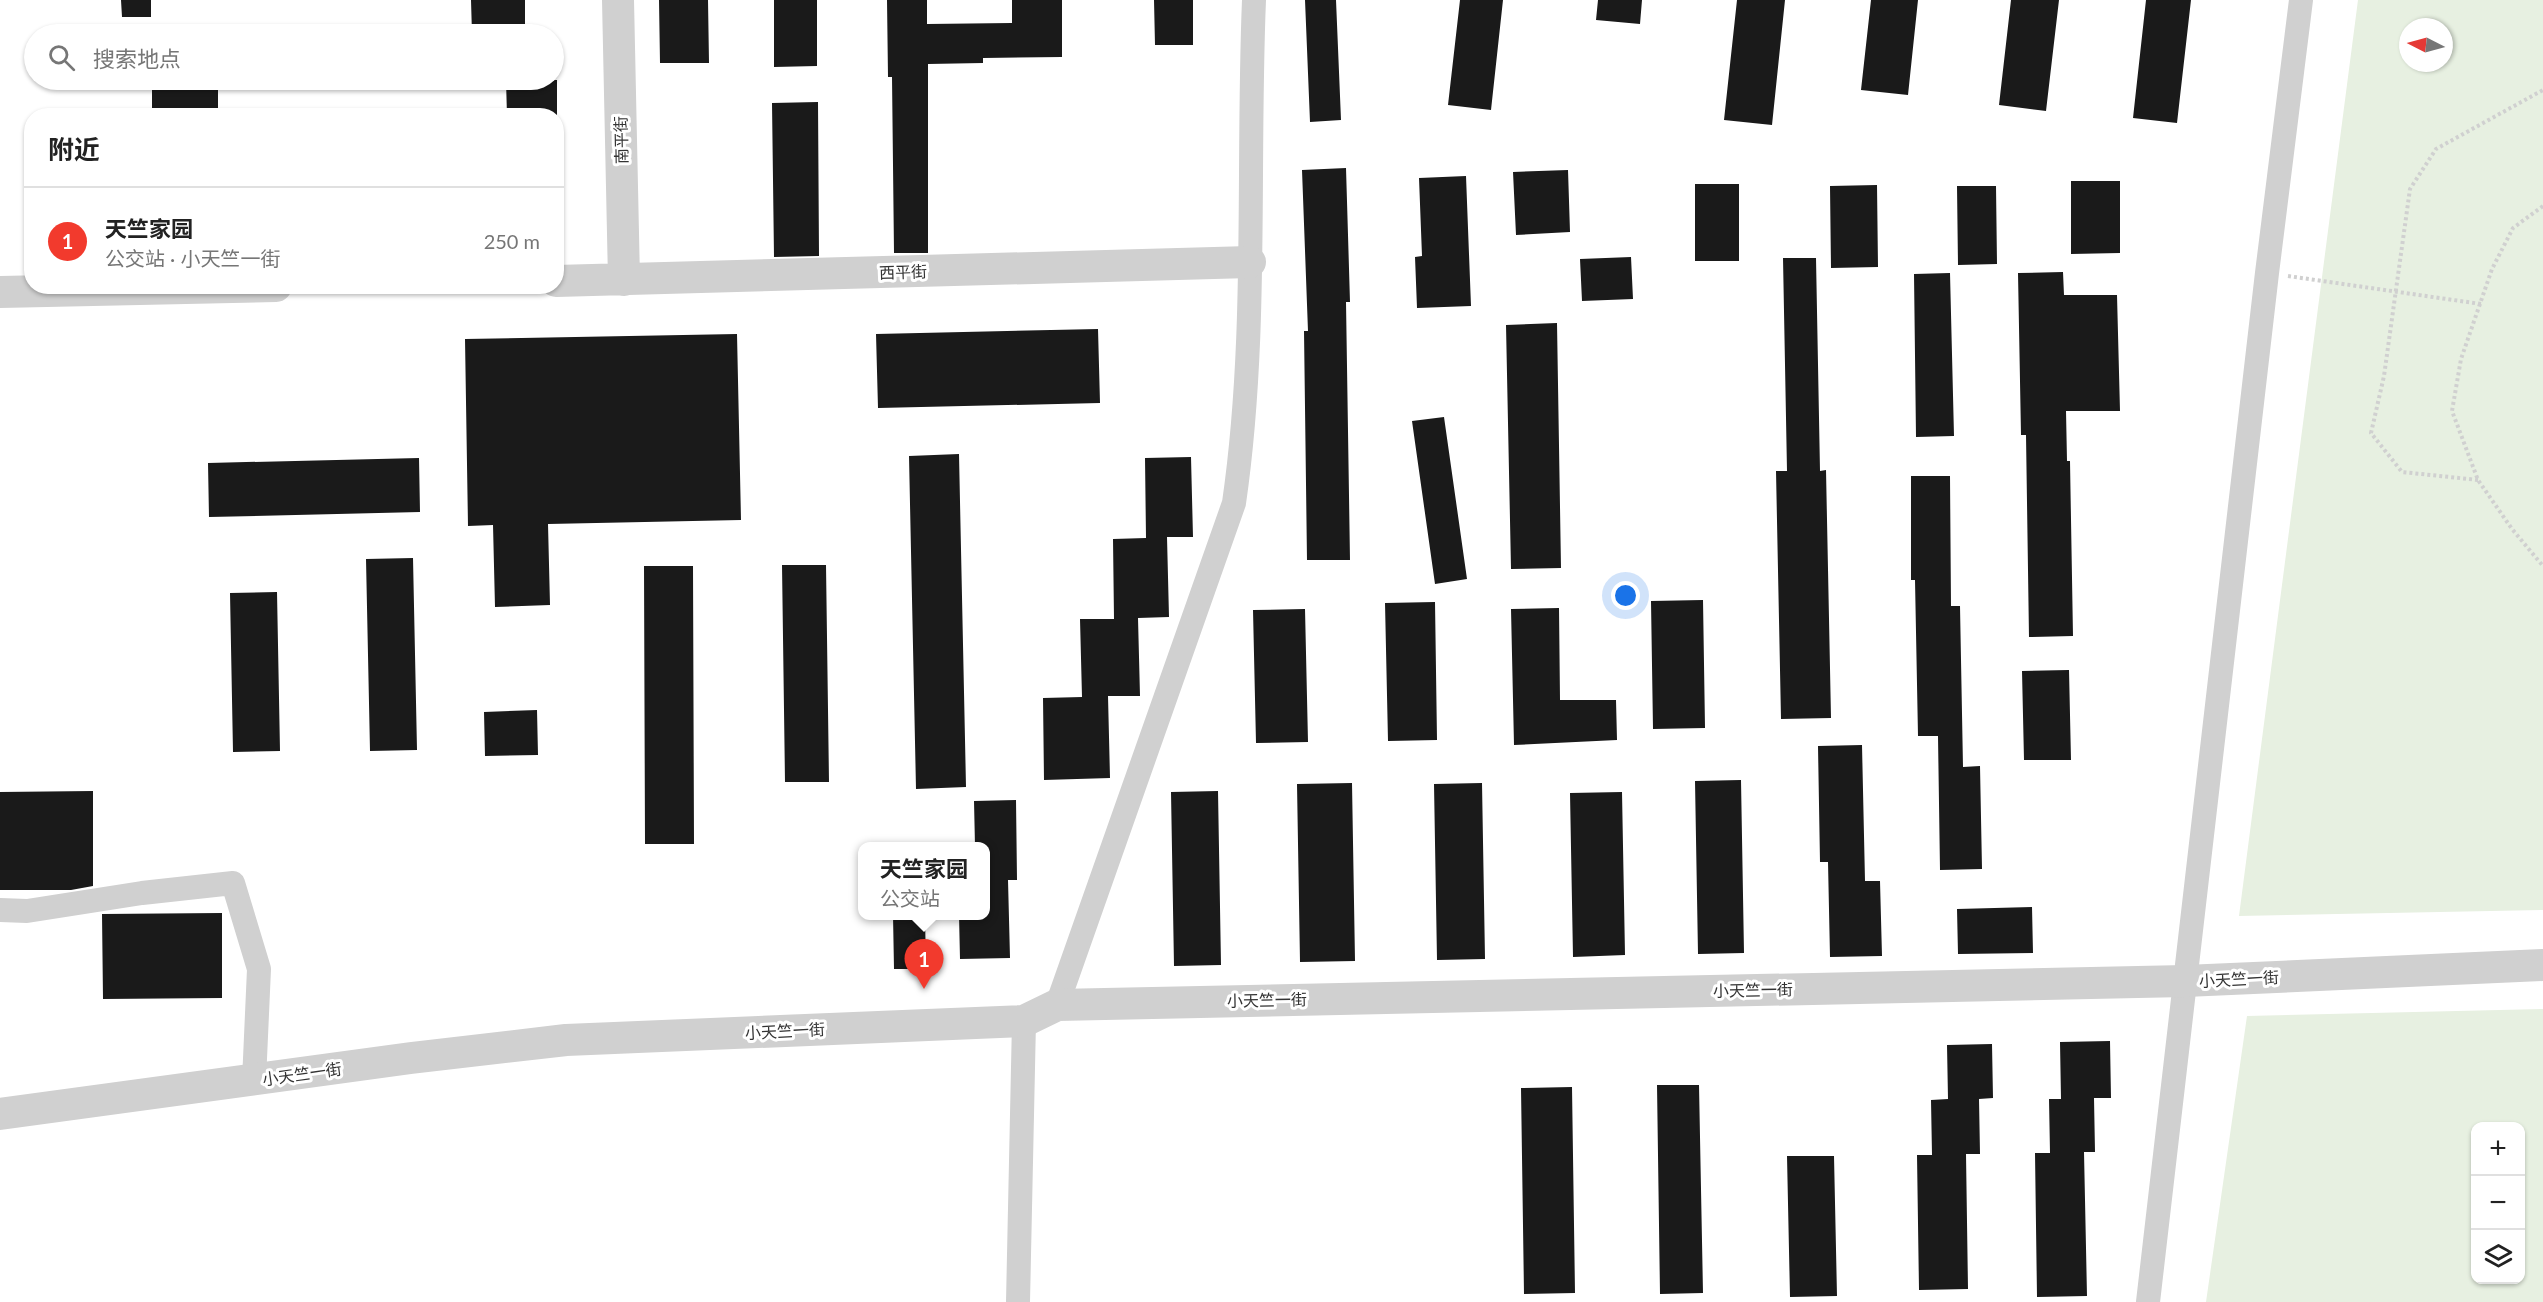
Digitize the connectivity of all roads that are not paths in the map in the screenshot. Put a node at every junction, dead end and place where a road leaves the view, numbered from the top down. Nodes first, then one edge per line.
1 (618, 0) edge
2 (1254, 0) edge
3 (2301, 0) edge
4 (1250, 262) junction
5 (624, 280) junction
6 (564, 281) edge
7 (24, 291) edge
8 (0, 292) edge
9 (0, 910) edge
10 (2543, 965) edge
11 (2185, 981) junction
12 (1057, 1005) junction
13 (1024, 1020) junction
14 (254, 1081) junction
15 (0, 1114) edge
16 (1018, 1302) edge
17 (2148, 1302) edge

1 - 5 street, 南平街
2 - 4 street
3 - 11 street
4 - 5 street, 西平街
4 - 12 street
5 - 6 street, 西平街
7 - 8 street
9 - 14 street
10 - 11 street, 小天竺一街
11 - 12 street, 小天竺一街
11 - 17 street
12 - 13 street, 小天竺一街
13 - 14 street, 小天竺一街
13 - 16 street
14 - 15 street, 小天竺一街

